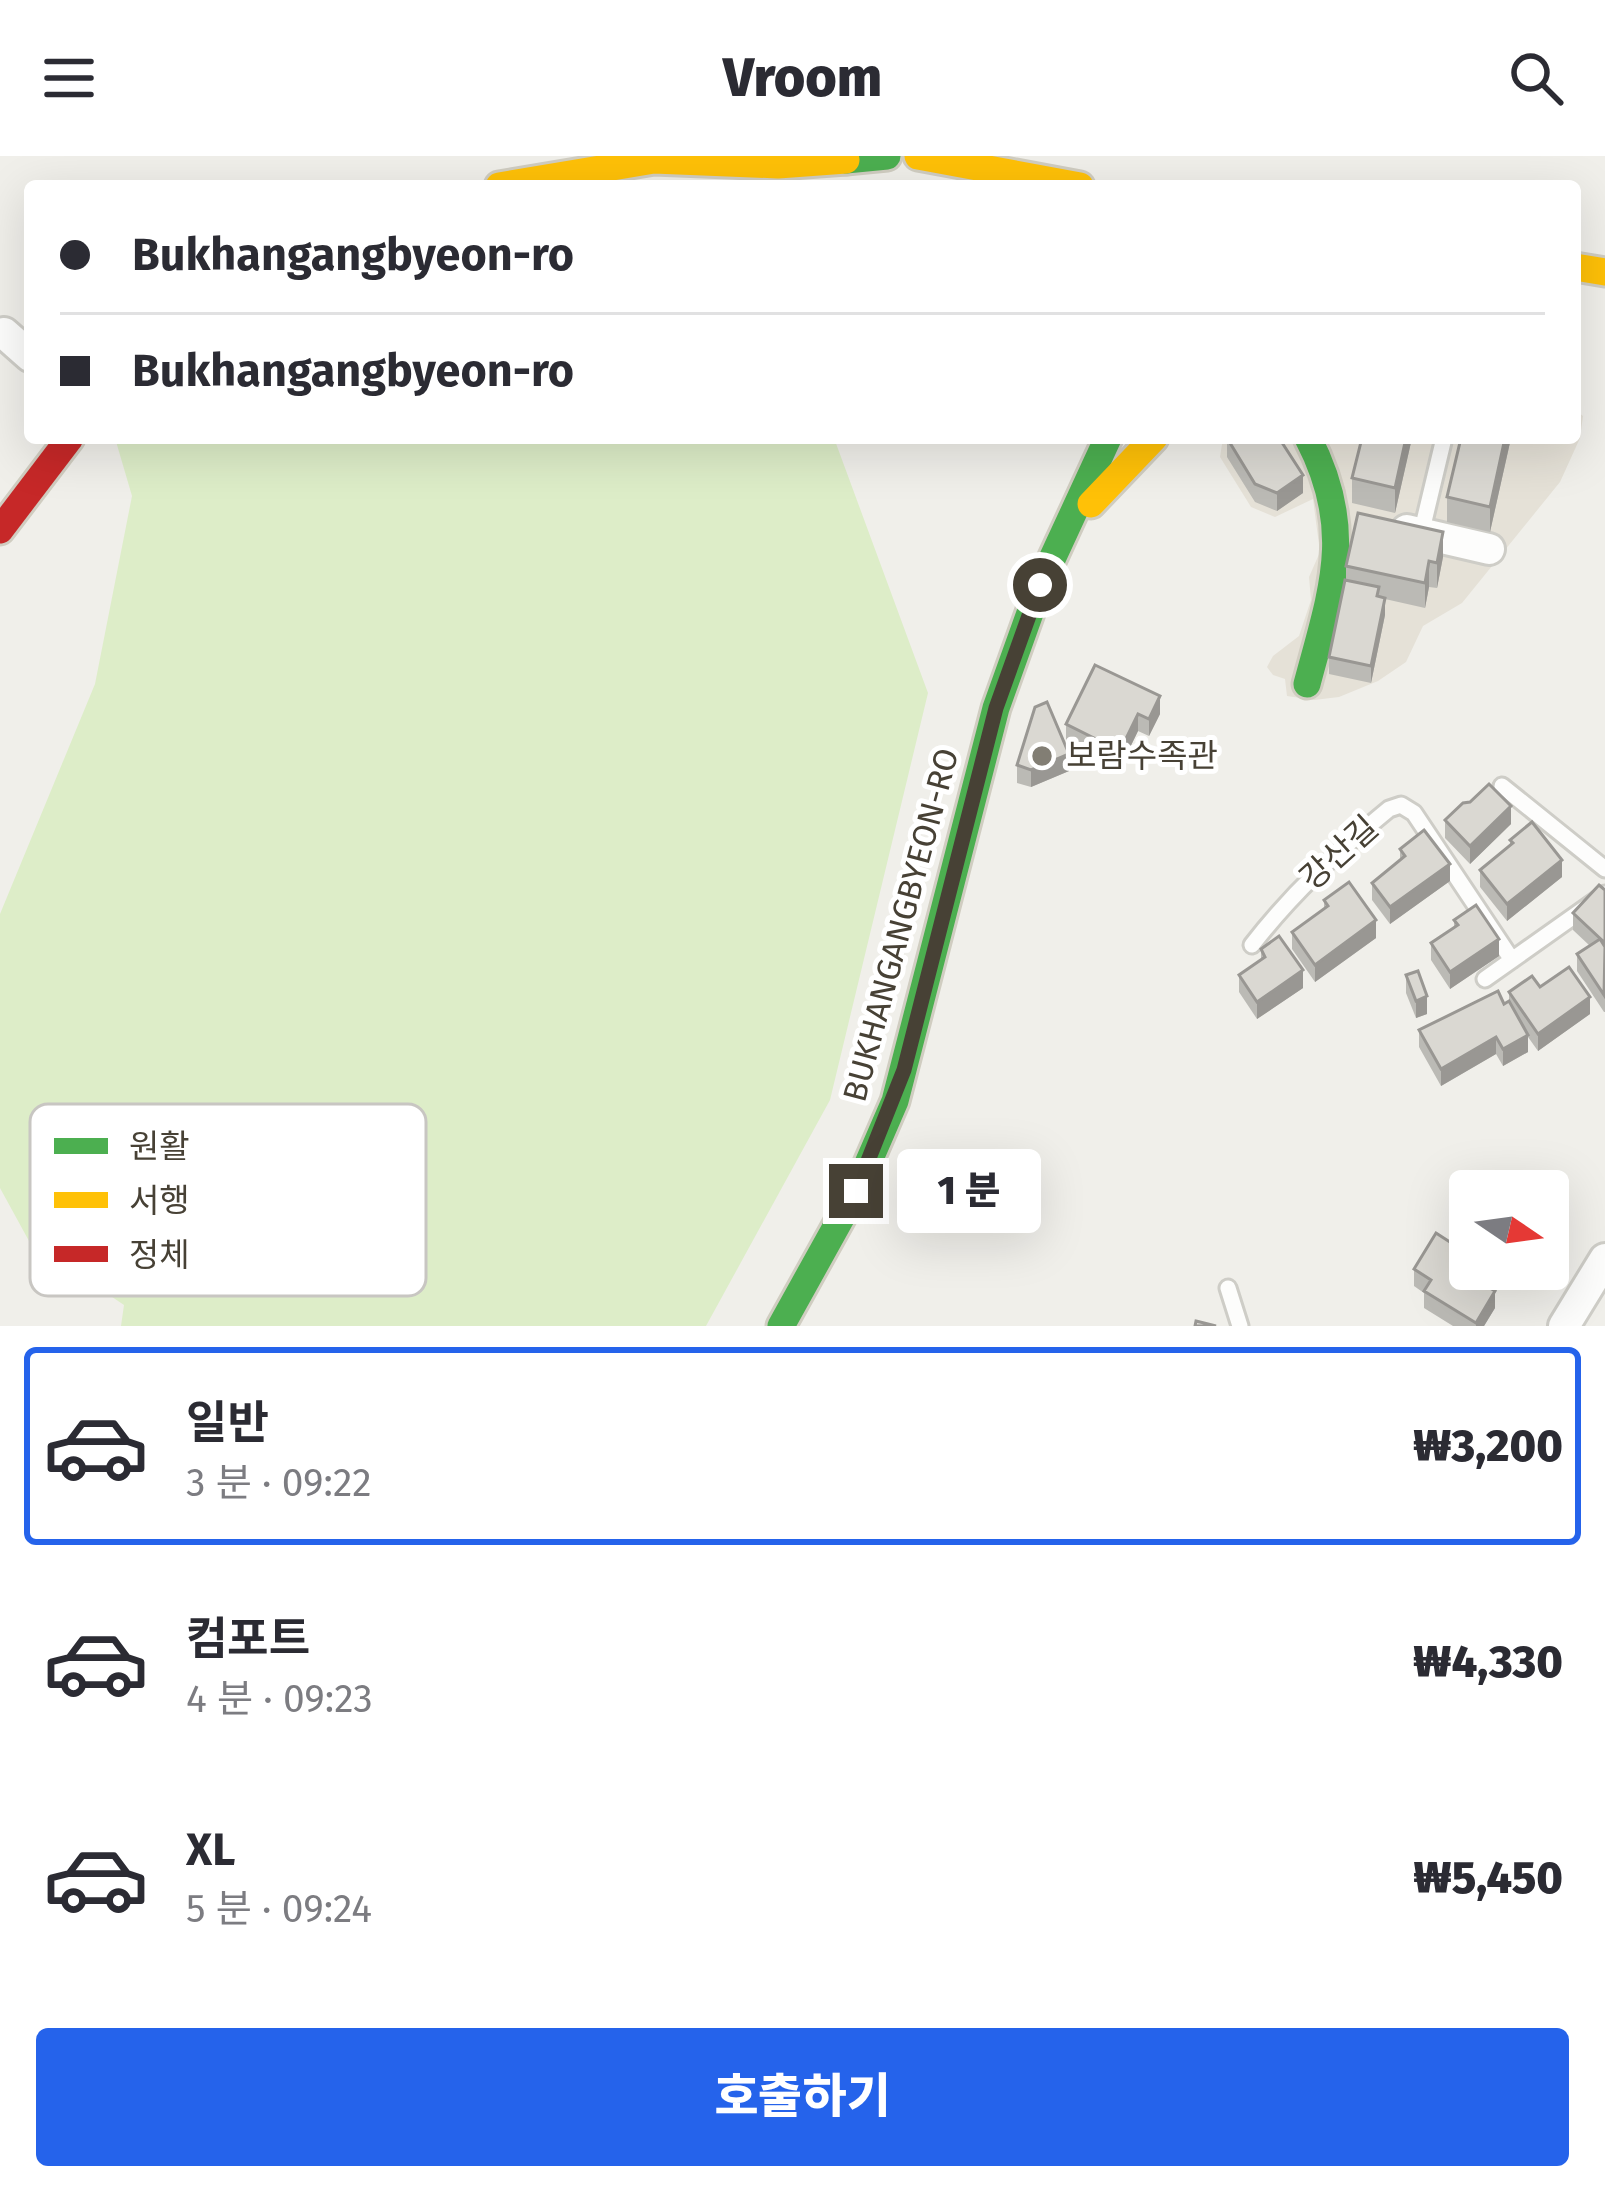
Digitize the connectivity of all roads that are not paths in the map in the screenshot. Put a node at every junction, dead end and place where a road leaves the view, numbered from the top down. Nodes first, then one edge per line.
1 (887, 156) edge
2 (917, 156) edge
3 (835, 158) edge
4 (535, 180) edge
5 (1047, 180) edge
6 (4, 333) dead end
7 (24, 351) edge
8 (65, 444) edge
9 (1105, 444) edge
10 (1148, 444) edge
11 (1311, 444) edge
12 (1443, 444) edge
13 (1359, 520) junction
14 (0, 530) edge
15 (1065, 531) junction
16 (1421, 533) junction
17 (1489, 549) dead end
18 (1307, 684) dead end
19 (1502, 786) dead end
20 (1605, 869) edge
21 (1605, 894) edge
22 (1252, 945) dead end
23 (1513, 960) junction
24 (1485, 979) dead end
25 (1605, 1259) edge
26 (1228, 1288) dead end
27 (781, 1326) edge
28 (1240, 1326) edge
29 (1564, 1326) edge

1 - 3 main road
2 - 5 main road
3 - 4 main road
6 - 7 street
8 - 14 main road
9 - 15 main road, BUKHANGANGBYEON-RO
10 - 15 main road
11 - 13 main road
12 - 16 lane
13 - 16 street
13 - 18 main road
15 - 27 main road, BUKHANGANGBYEON-RO
16 - 17 street
19 - 20 lane
21 - 23 lane
22 - 23 lane, 강산길
23 - 24 lane
25 - 29 street
26 - 28 lane

